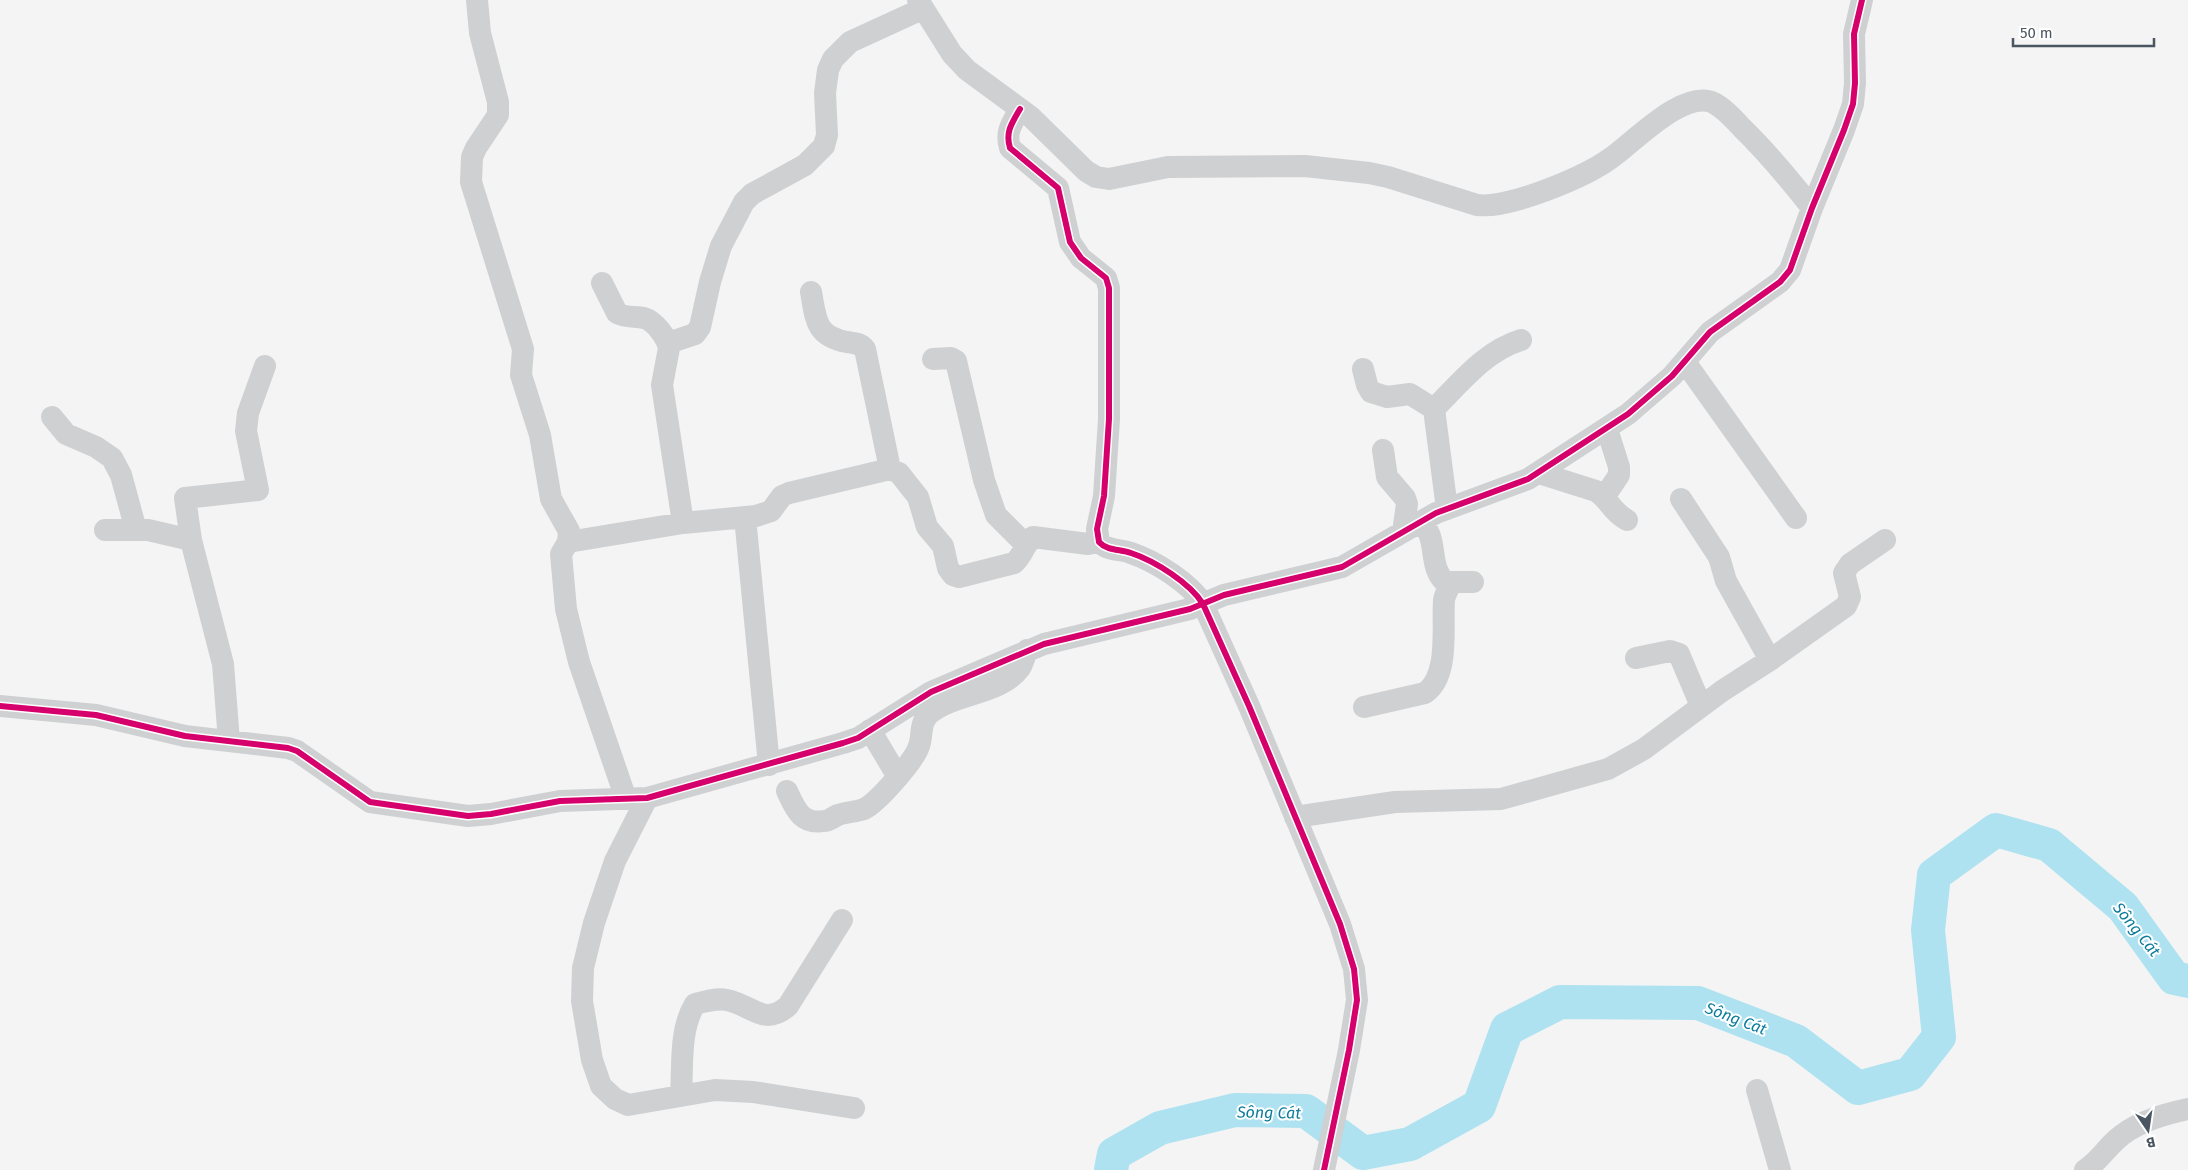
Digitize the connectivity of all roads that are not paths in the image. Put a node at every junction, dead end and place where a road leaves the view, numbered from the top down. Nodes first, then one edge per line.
1 (477, 0) edge
2 (1862, 0) edge
3 (920, 4) edge
4 (1020, 109) junction
5 (1812, 208) junction
6 (602, 284) dead end
7 (812, 292) dead end
8 (1521, 340) dead end
9 (668, 343) junction
10 (933, 358) dead end
11 (1685, 362) junction
12 (265, 366) dead end
13 (1363, 369) dead end
14 (1434, 409) junction
15 (52, 418) dead end
16 (1607, 429) junction
17 (1383, 450) dead end
18 (890, 469) junction
19 (1539, 473) junction
20 (1605, 496) junction
21 (1681, 499) dead end
22 (1447, 508) junction
23 (745, 517) junction
24 (1796, 518) dead end
25 (1627, 520) dead end
26 (1423, 521) junction
27 (683, 523) junction
28 (105, 530) dead end
29 (136, 530) junction
30 (1403, 532) junction
31 (191, 540) junction
32 (1885, 540) dead end
33 (568, 542) junction
34 (1099, 542) junction
35 (1026, 545) junction
36 (1204, 604) junction
37 (1027, 650) junction
38 (1636, 658) dead end
39 (1770, 660) junction
40 (0, 706) edge
41 (1701, 706) junction
42 (1364, 707) dead end
43 (870, 730) junction
44 (229, 741) junction
45 (769, 765) junction
46 (898, 777) junction
47 (787, 791) dead end
48 (636, 799) junction
49 (1295, 816) junction
50 (842, 920) dead end
51 (1757, 1090) dead end
52 (681, 1096) junction
53 (854, 1108) dead end
54 (2188, 1109) edge
55 (1324, 1170) edge
56 (1780, 1170) edge
57 (2085, 1170) edge

1 - 33 street
2 - 5 street
3 - 4 street
3 - 9 street
4 - 5 street
4 - 34 street
5 - 11 street
6 - 9 street
7 - 18 street
8 - 14 street
9 - 27 street
10 - 35 street
11 - 16 street
11 - 24 street
12 - 31 street
13 - 14 street
14 - 22 street
15 - 29 street
16 - 19 street
16 - 20 street
17 - 30 street
18 - 23 street
18 - 35 street
19 - 20 street
19 - 22 street
20 - 25 street
21 - 39 street
22 - 26 street
23 - 27 street
23 - 45 street
26 - 30 street
26 - 42 street
27 - 33 street
28 - 29 street
29 - 31 street
30 - 36 street
31 - 44 street
32 - 39 street
33 - 48 street
34 - 35 street
34 - 36 street
36 - 37 street
36 - 49 street
37 - 43 street
37 - 46 street
38 - 41 street
39 - 41 street
40 - 44 street
41 - 49 street
43 - 45 street
43 - 46 street
44 - 48 street
45 - 48 street
46 - 47 street
48 - 52 street
49 - 55 street
50 - 52 street
51 - 56 street
52 - 53 street
54 - 57 street

